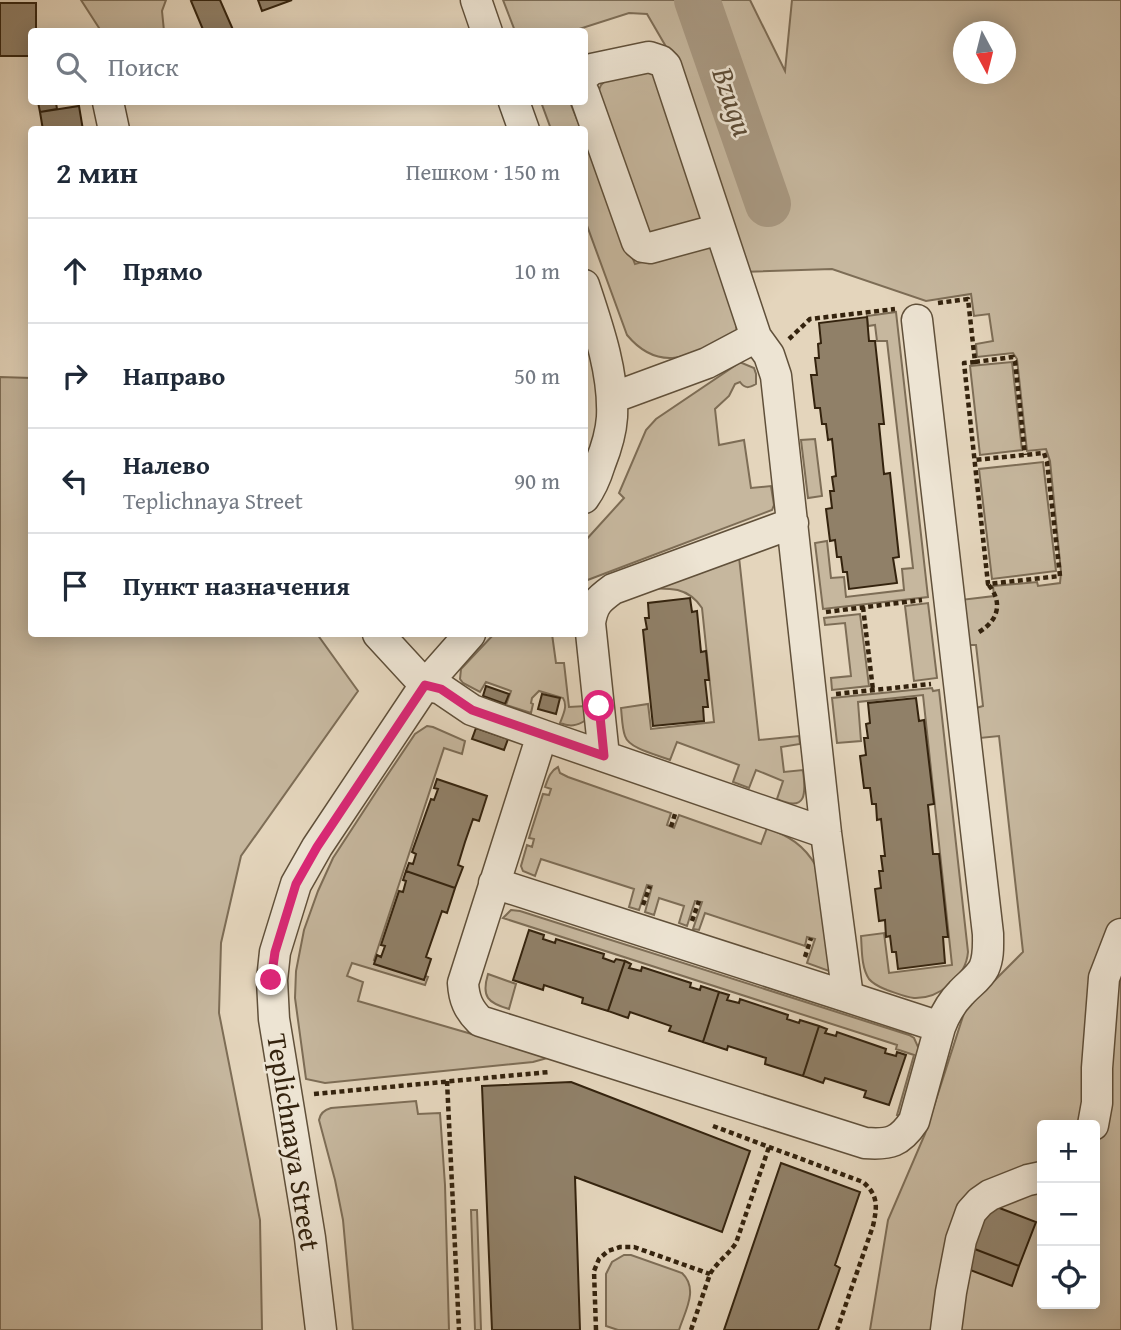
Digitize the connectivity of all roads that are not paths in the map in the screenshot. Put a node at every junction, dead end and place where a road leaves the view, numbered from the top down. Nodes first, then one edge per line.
1 (476, 0) edge
2 (486, 28) edge
3 (588, 72) edge
4 (588, 104) edge
5 (108, 105) edge
6 (515, 105) edge
7 (113, 126) edge
8 (523, 126) edge
9 (720, 229) junction
10 (588, 298) edge
11 (918, 310) road end
12 (770, 340) junction
13 (612, 398) junction
14 (588, 493) edge
15 (793, 523) junction
16 (381, 637) edge
17 (467, 637) edge
18 (425, 685) junction
19 (542, 735) junction
20 (604, 756) junction
21 (826, 833) junction
22 (494, 883) junction
23 (1121, 934) edge
24 (848, 997) junction
25 (940, 1027) junction
26 (1094, 1120) edge
27 (1037, 1178) edge
28 (321, 1330) edge
29 (946, 1330) edge

1 - 2 street
3 - 9 street
4 - 9 street
5 - 7 street
6 - 8 street
9 - 12 street
10 - 13 street
11 - 25 street
12 - 13 street
12 - 15 street
13 - 14 street
15 - 20 street
15 - 21 street
16 - 18 street
17 - 18 street, Teplichnaya Street
18 - 19 street
18 - 28 street, Teplichnaya Street
19 - 20 street
19 - 22 street
20 - 21 street
21 - 24 street
22 - 24 street
22 - 25 street
23 - 26 street
24 - 25 street
27 - 29 street

